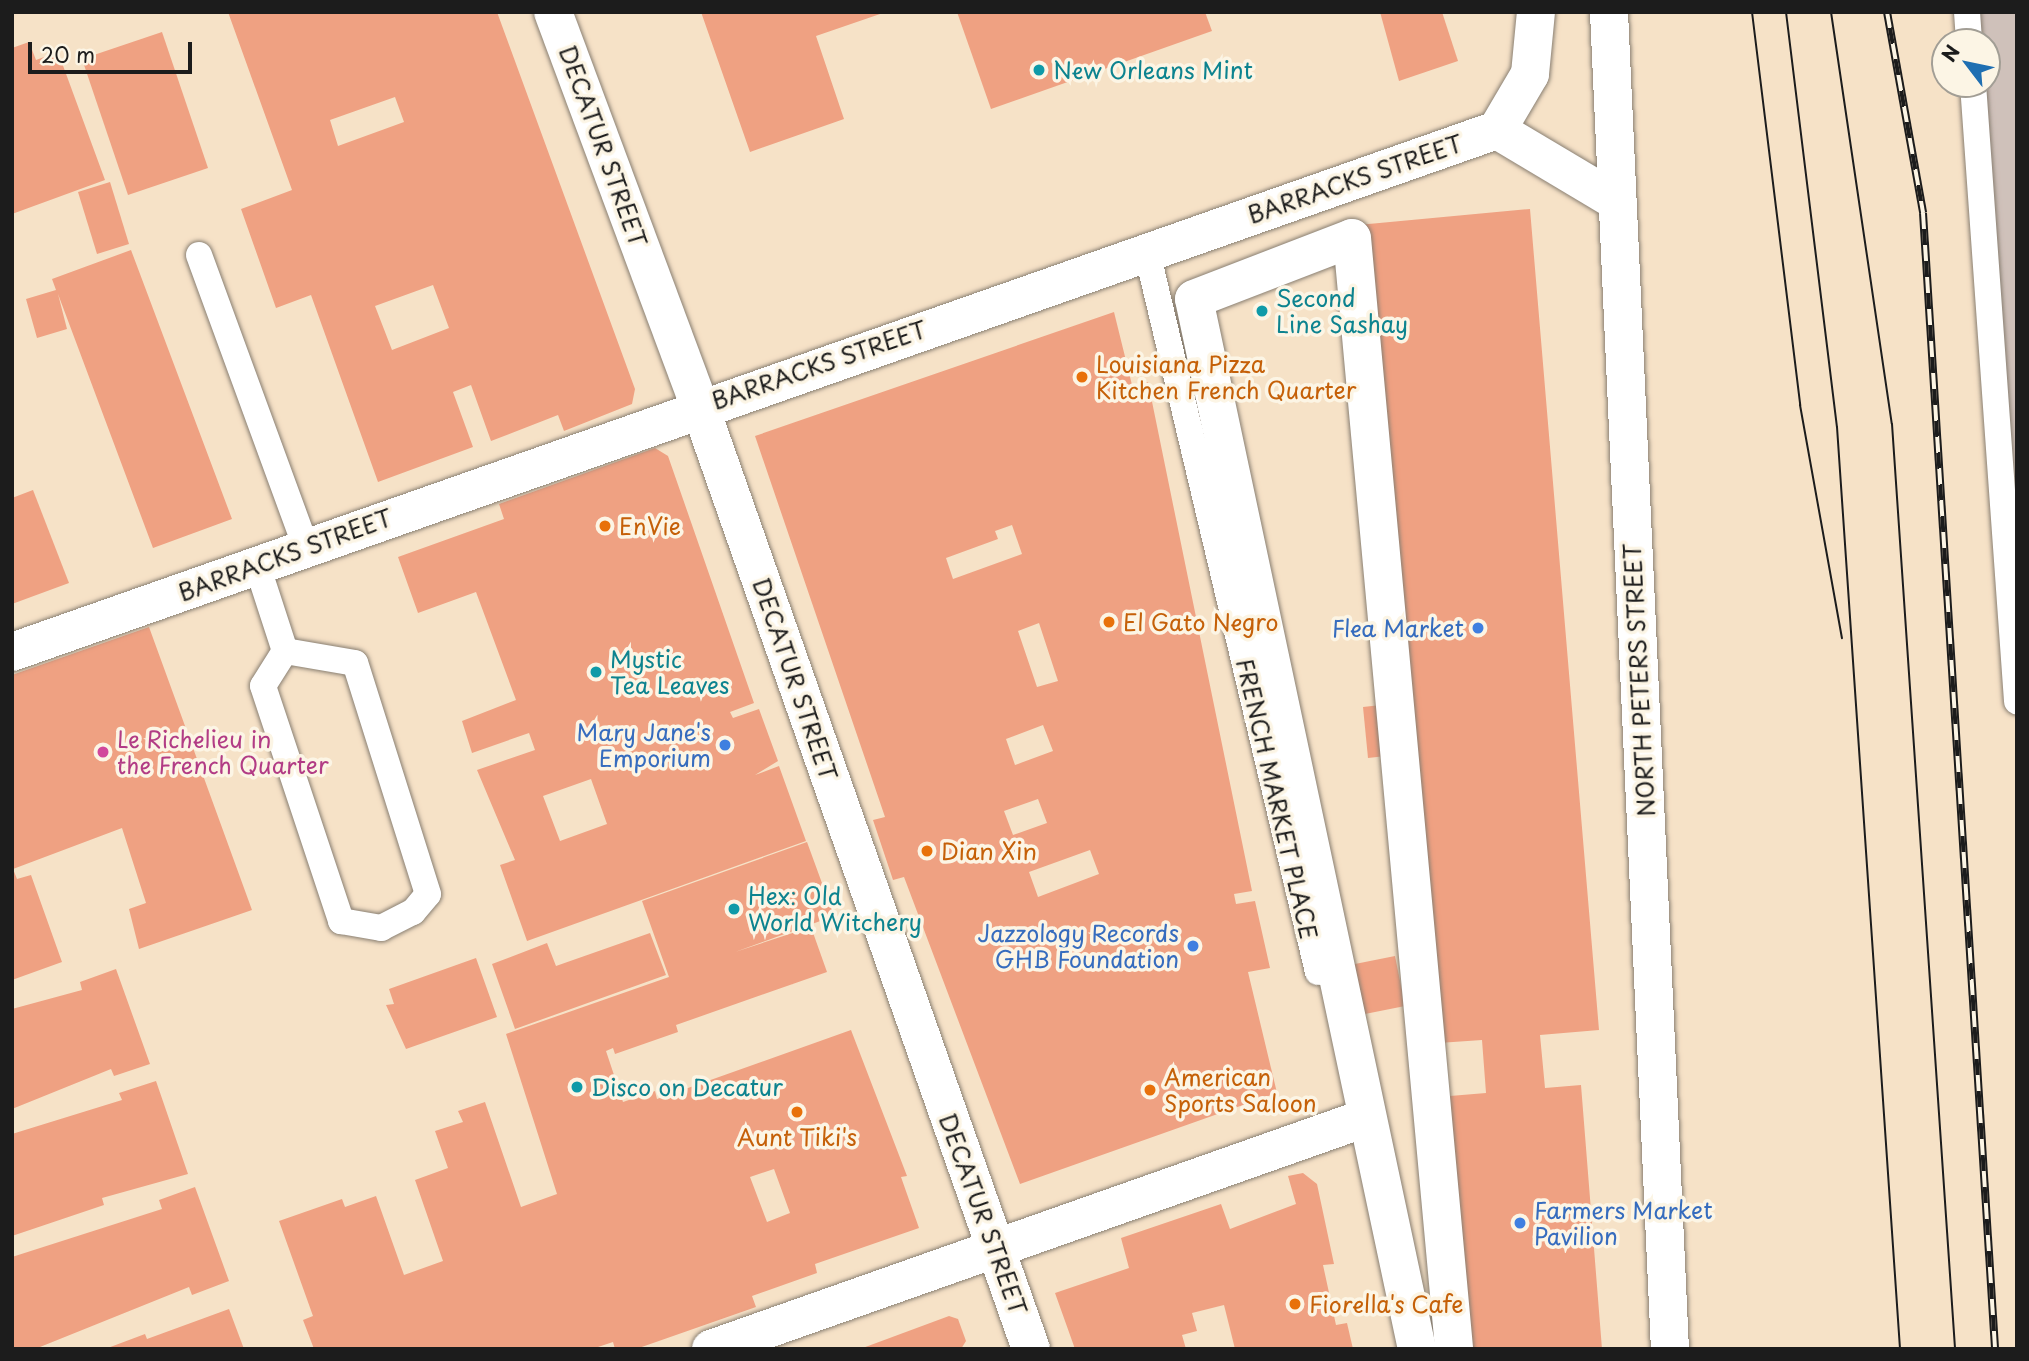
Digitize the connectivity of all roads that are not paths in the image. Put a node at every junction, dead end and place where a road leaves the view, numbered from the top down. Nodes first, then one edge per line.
1 (553, 12) edge
2 (1536, 12) edge
3 (1609, 12) edge
4 (1974, 98) edge
5 (1497, 130) junction
6 (1616, 201) junction
7 (1147, 252) junction
8 (199, 255) dead end
9 (700, 407) junction
10 (306, 547) junction
11 (257, 565) junction
12 (285, 651) junction
13 (12, 652) edge
14 (2017, 701) edge
15 (1354, 1122) junction
16 (994, 1246) junction
17 (711, 1349) edge
18 (1031, 1349) edge
19 (1399, 1349) edge
20 (1417, 1349) edge
21 (1454, 1349) edge
22 (1670, 1349) edge

1 - 9 street, DECATUR STREET
2 - 5 street
3 - 6 street, NORTH PETERS STREET
4 - 14 lane
5 - 6 street
5 - 7 street, BARRACKS STREET
6 - 22 street, NORTH PETERS STREET
7 - 9 street, BARRACKS STREET
7 - 15 lane, FRENCH MARKET PLACE
8 - 10 lane
9 - 10 street, BARRACKS STREET
9 - 16 street, DECATUR STREET
10 - 11 street, BARRACKS STREET
11 - 12 lane
11 - 13 street, BARRACKS STREET
12 - 12 lane
15 - 16 street
15 - 19 lane, FRENCH MARKET PLACE
16 - 17 street
16 - 18 street, DECATUR STREET
20 - 21 street

